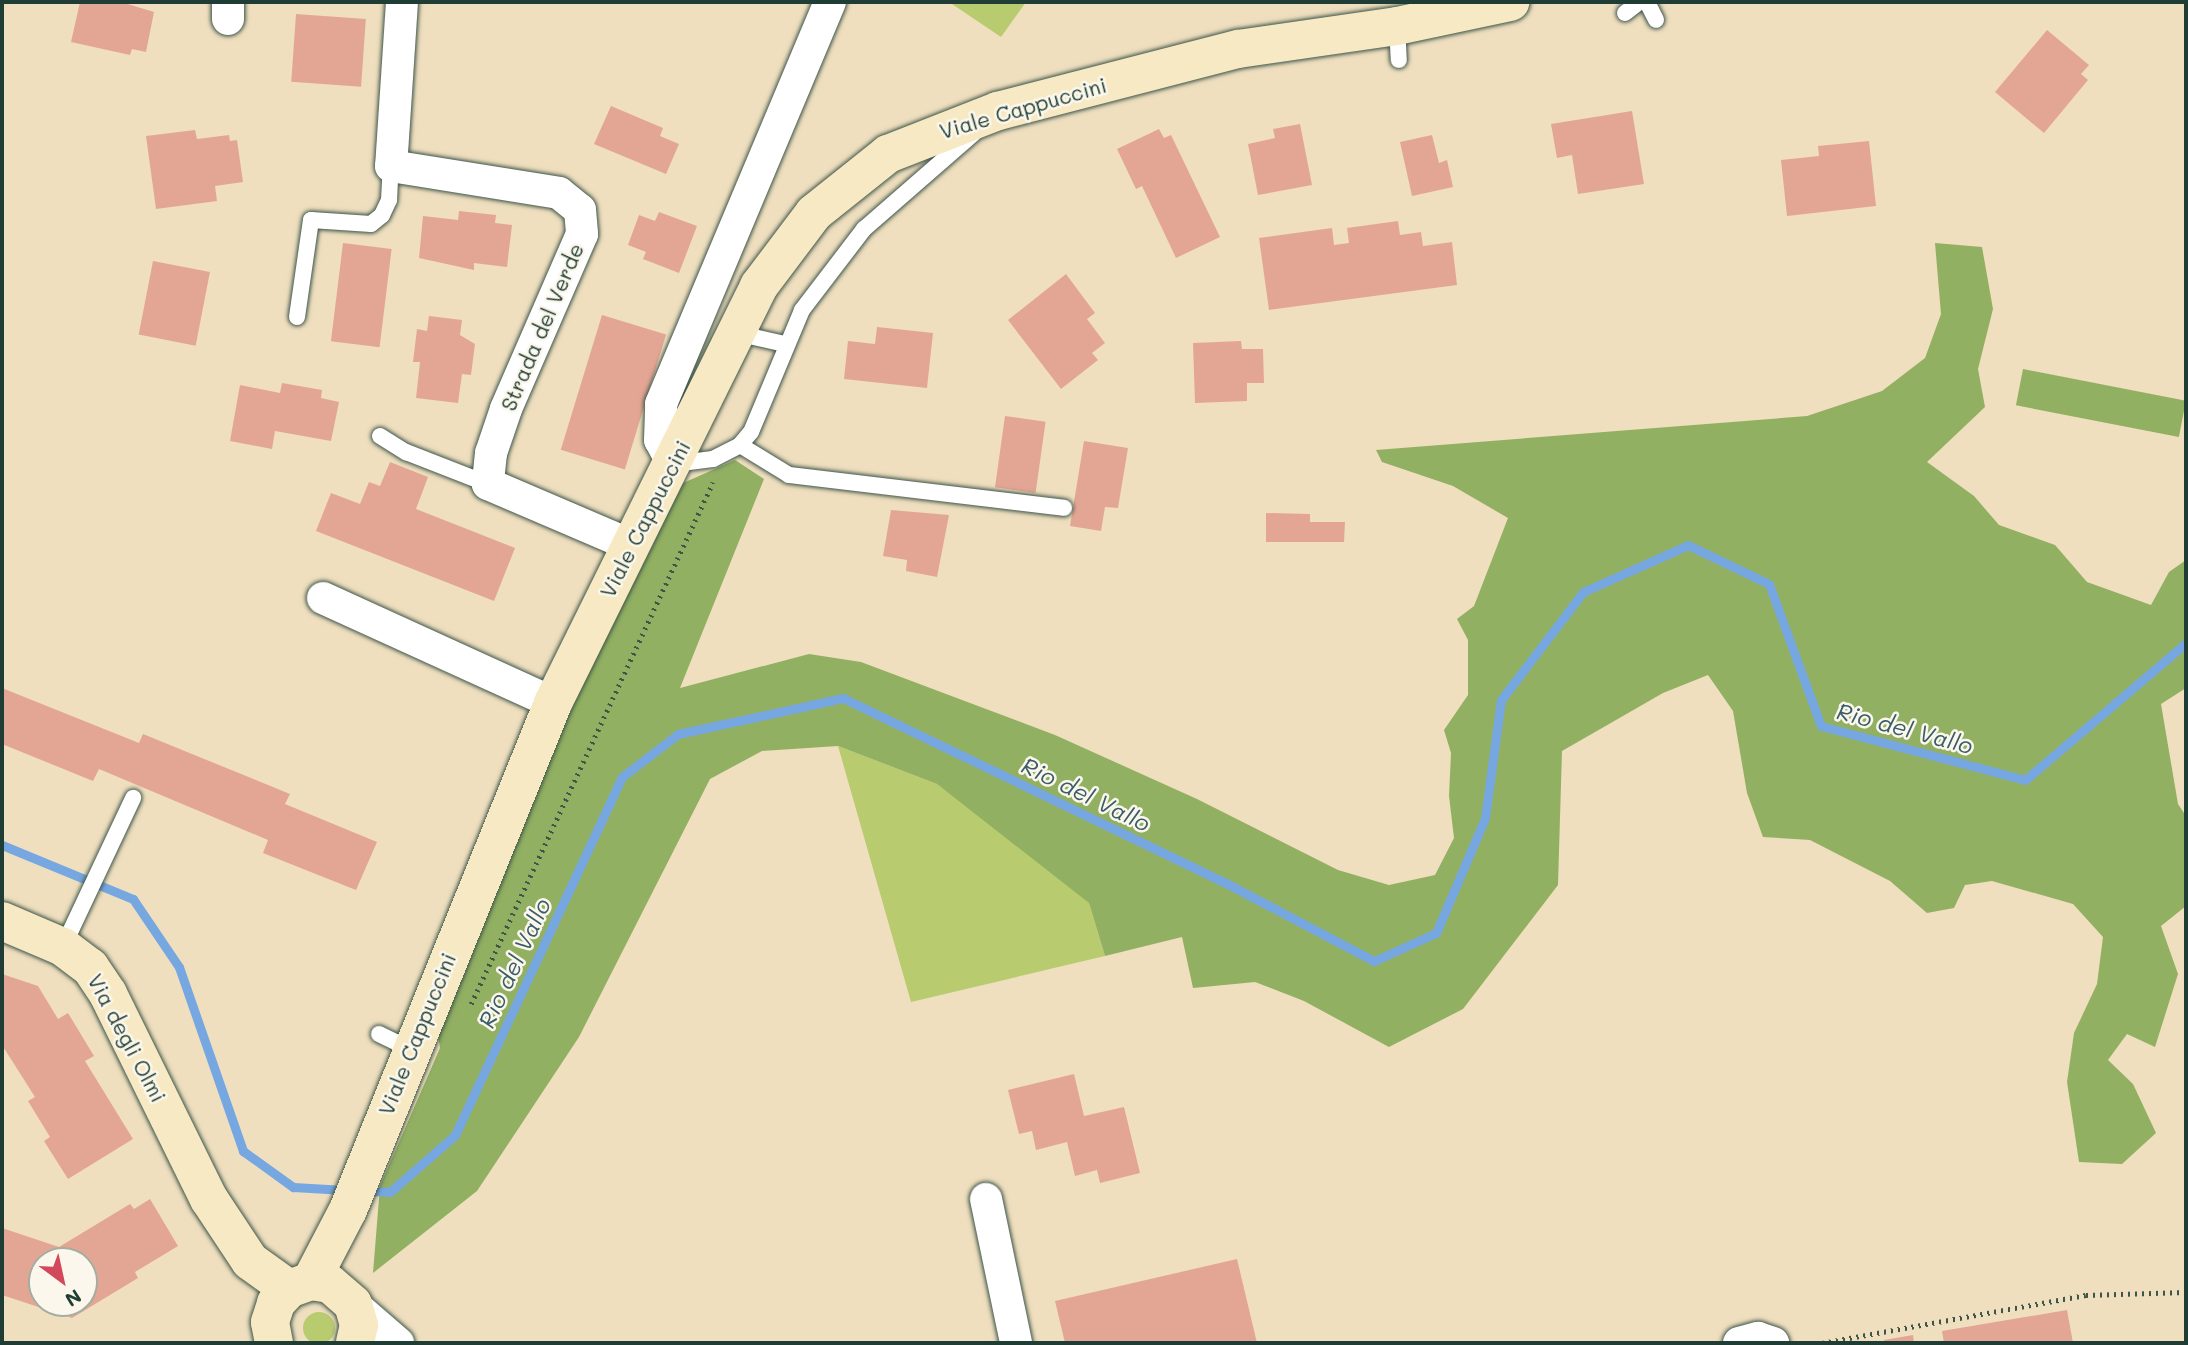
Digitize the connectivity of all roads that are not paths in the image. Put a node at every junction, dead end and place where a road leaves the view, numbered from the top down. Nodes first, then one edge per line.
1 (402, 2) edge
2 (830, 2) edge
3 (1510, 2) edge
4 (1639, 2) edge
5 (1647, 2) edge
6 (1625, 13) dead end
7 (1657, 20) dead end
8 (998, 110) junction
9 (391, 166) junction
10 (297, 317) dead end
11 (735, 333) junction
12 (785, 344) junction
13 (380, 436) dead end
14 (733, 449) junction
15 (673, 464) junction
16 (488, 484) junction
17 (1064, 508) dead end
18 (630, 545) junction
19 (323, 598) dead end
20 (553, 704) junction
21 (133, 799) dead end
22 (2, 922) edge
23 (63, 947) junction
24 (209, 1199) junction
25 (986, 1199) dead end
26 (337, 1246) junction
27 (300, 1285) junction
28 (350, 1299) junction
29 (272, 1332) edge
30 (355, 1343) edge
31 (398, 1343) edge
32 (1016, 1343) edge
33 (1739, 1343) edge
34 (1773, 1343) edge

1 - 9 street
2 - 15 street
3 - 8 main road, Viale Cappuccini
4 - 6 lane
5 - 7 lane
8 - 11 main road, Viale Cappuccini
8 - 12 lane
9 - 10 lane
9 - 16 street, Strada del Verde
11 - 12 lane
11 - 15 main road, Viale Cappuccini
12 - 14 lane
13 - 16 lane
14 - 15 lane
14 - 17 lane
15 - 18 main road, Viale Cappuccini
16 - 18 street
18 - 20 main road, Viale Cappuccini
19 - 20 street
20 - 26 main road, Viale Cappuccini
21 - 23 lane
22 - 23 main road, Via degli Olmi
23 - 24 main road, Via degli Olmi
24 - 27 main road, Via degli Olmi
24 - 29 main road, Via degli Olmi
25 - 32 street
26 - 27 main road, Viale Cappuccini
26 - 28 main road, Viale Cappuccini
27 - 28 main road, Via degli Olmi
27 - 29 main road, Viale Cappuccini
28 - 30 main road, Viale Cappuccini
28 - 31 street
33 - 34 street

